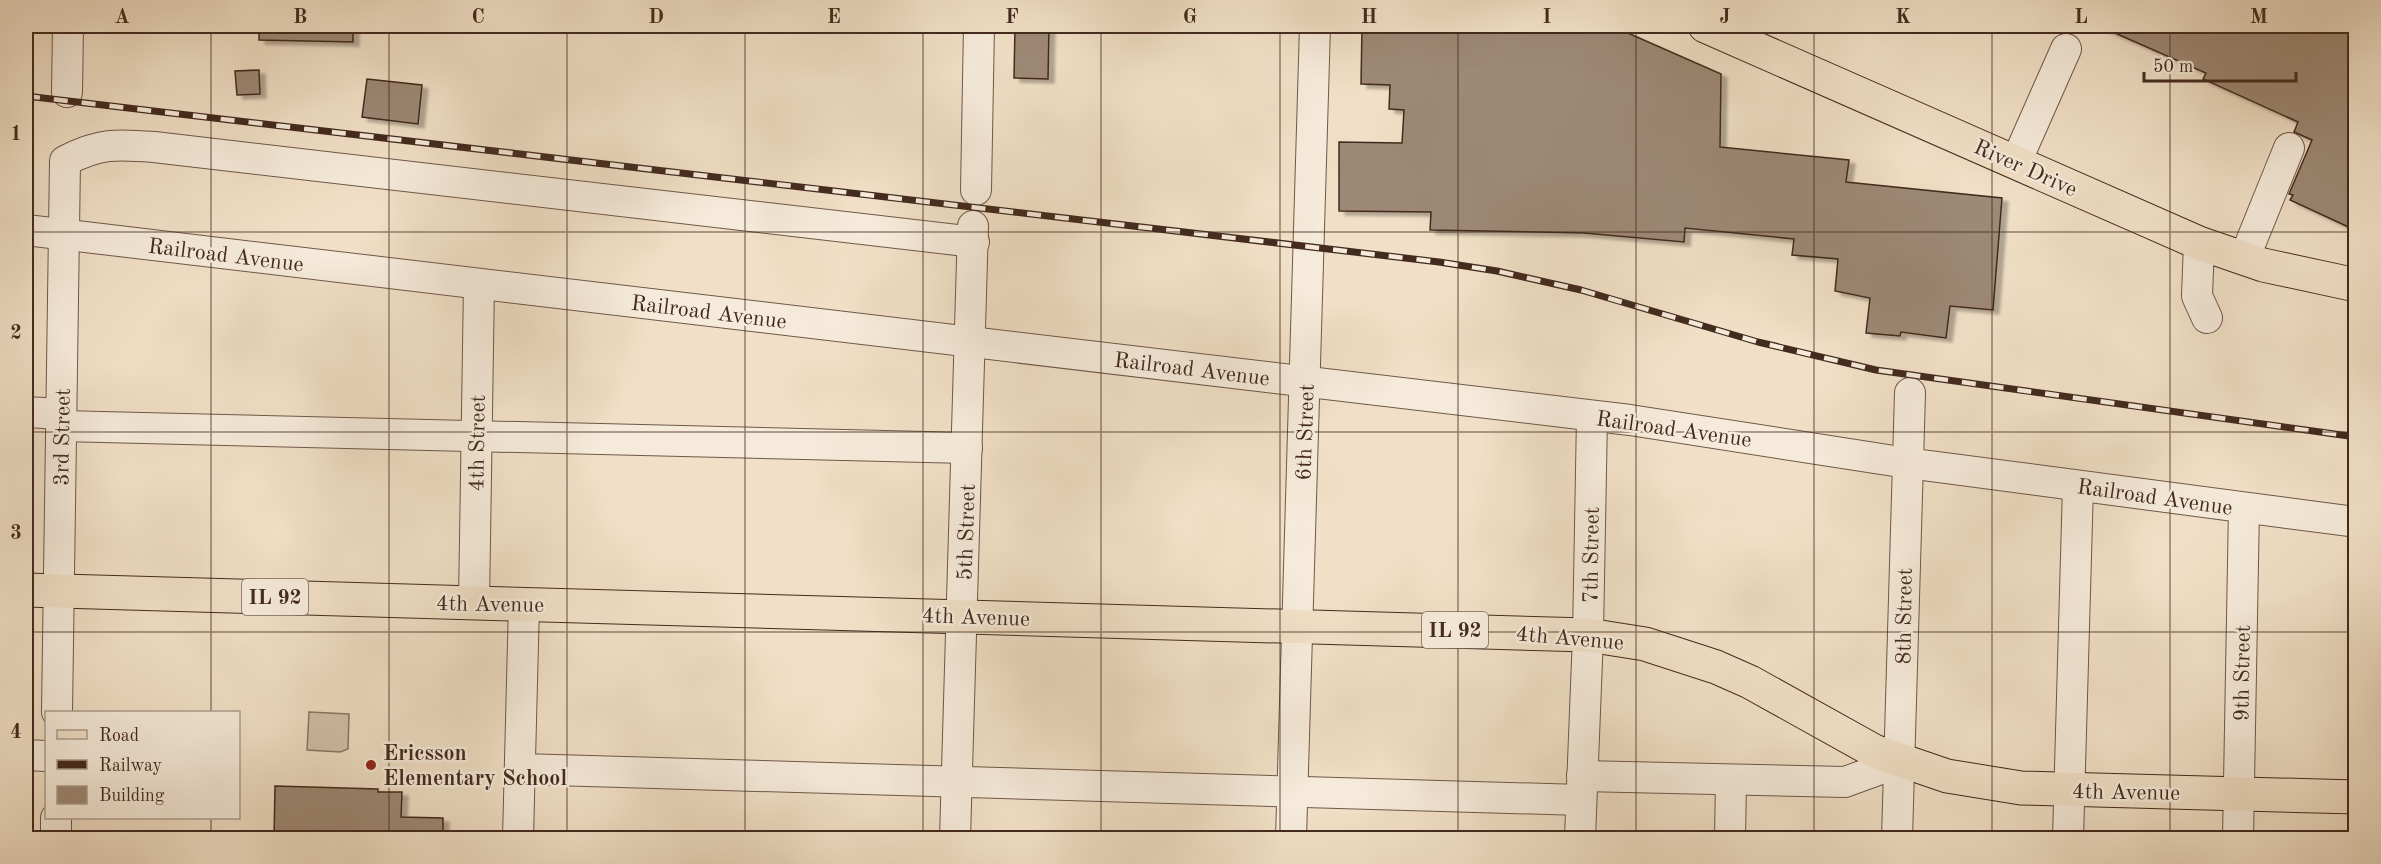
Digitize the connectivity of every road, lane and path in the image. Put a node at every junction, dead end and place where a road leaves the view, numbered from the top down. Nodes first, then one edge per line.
1 (68, 26) edge
2 (979, 26) edge
3 (1315, 26) edge
4 (1705, 26) edge
5 (2066, 49) dead end
6 (67, 92) dead end
7 (2289, 148) dead end
8 (65, 161) joint
9 (2016, 162) junction
10 (976, 190) dead end
11 (26, 230) edge
12 (63, 235) junction
13 (2199, 243) junction
14 (2244, 259) junction
15 (479, 284) junction
16 (2355, 285) edge
17 (2207, 318) dead end
18 (970, 342) junction
19 (1306, 381) junction
20 (1910, 393) dead end
21 (26, 412) edge
22 (1592, 416) junction
23 (61, 420) junction
24 (476, 435) junction
25 (967, 448) junction
26 (1907, 463) junction
27 (2078, 486) junction
28 (2244, 508) junction
29 (2355, 522) edge
30 (26, 590) edge
31 (59, 591) junction
32 (474, 603) junction
33 (524, 604) junction
34 (962, 616) junction
35 (1297, 625) junction
36 (1588, 635) junction
37 (57, 711) edge
38 (26, 755) edge
39 (45, 756) edge
40 (1900, 762) junction
41 (520, 769) junction
42 (1731, 780) junction
43 (957, 781) junction
44 (1582, 788) junction
45 (2069, 789) junction
46 (1292, 792) junction
47 (2239, 794) junction
48 (2355, 797) edge
49 (56, 819) edge
50 (56, 838) edge
51 (518, 838) edge
52 (956, 838) edge
53 (1291, 838) edge
54 (1580, 838) edge
55 (1730, 838) edge
56 (1897, 838) edge
57 (2068, 838) edge
58 (2238, 838) edge

1 - 6 street
2 - 10 street
3 - 19 street, 6th Street
4 - 9 main road, River Drive
5 - 9 street
7 - 14 street
8 - 12 street, 3rd Street
8 - 18 street, 5th Street
9 - 13 main road, River Drive
11 - 12 street, Railroad Avenue
12 - 15 street, Railroad Avenue
12 - 23 street, 3rd Street
13 - 14 main road, River Drive
13 - 17 street
14 - 16 main road, River Drive
15 - 18 street, Railroad Avenue
15 - 24 street, 4th Street
18 - 19 street, Railroad Avenue
18 - 25 street, 5th Street
19 - 22 street, Railroad Avenue
19 - 35 street, 6th Street
20 - 26 street, 8th Street
21 - 23 street
22 - 26 street, Railroad Avenue
22 - 36 street, 7th Street
23 - 24 street
23 - 31 street, 3rd Street
24 - 25 street
24 - 32 street, 4th Street
25 - 34 street, 5th Street
26 - 27 street, Railroad Avenue
26 - 40 street, 8th Street
27 - 28 street, Railroad Avenue
27 - 45 street
28 - 29 street, Railroad Avenue
28 - 47 street, 9th Street
30 - 31 main road, 4th Avenue / IL 92
31 - 32 main road, 4th Avenue / IL 92
31 - 37 street, 3rd Street
32 - 33 main road, 4th Avenue / IL 92
33 - 34 main road, 4th Avenue / IL 92
33 - 41 street
34 - 35 main road, 4th Avenue / IL 92
34 - 43 street, 5th Street
35 - 36 main road, 4th Avenue / IL 92
35 - 46 street, 6th Street
36 - 40 main road, 4th Avenue / IL 92
36 - 44 street, 7th Street
38 - 39 street
40 - 42 street
40 - 45 main road, 4th Avenue / IL 92
40 - 56 street, 8th Street
41 - 43 street
41 - 51 street
42 - 44 street
42 - 55 street
43 - 46 street
43 - 52 street, 5th Street
44 - 46 street
44 - 54 street, 7th Street
45 - 47 main road, 4th Avenue / IL 92
45 - 57 street
46 - 53 street, 6th Street
47 - 48 main road, 4th Avenue / IL 92
47 - 58 street, 9th Street
49 - 50 street

